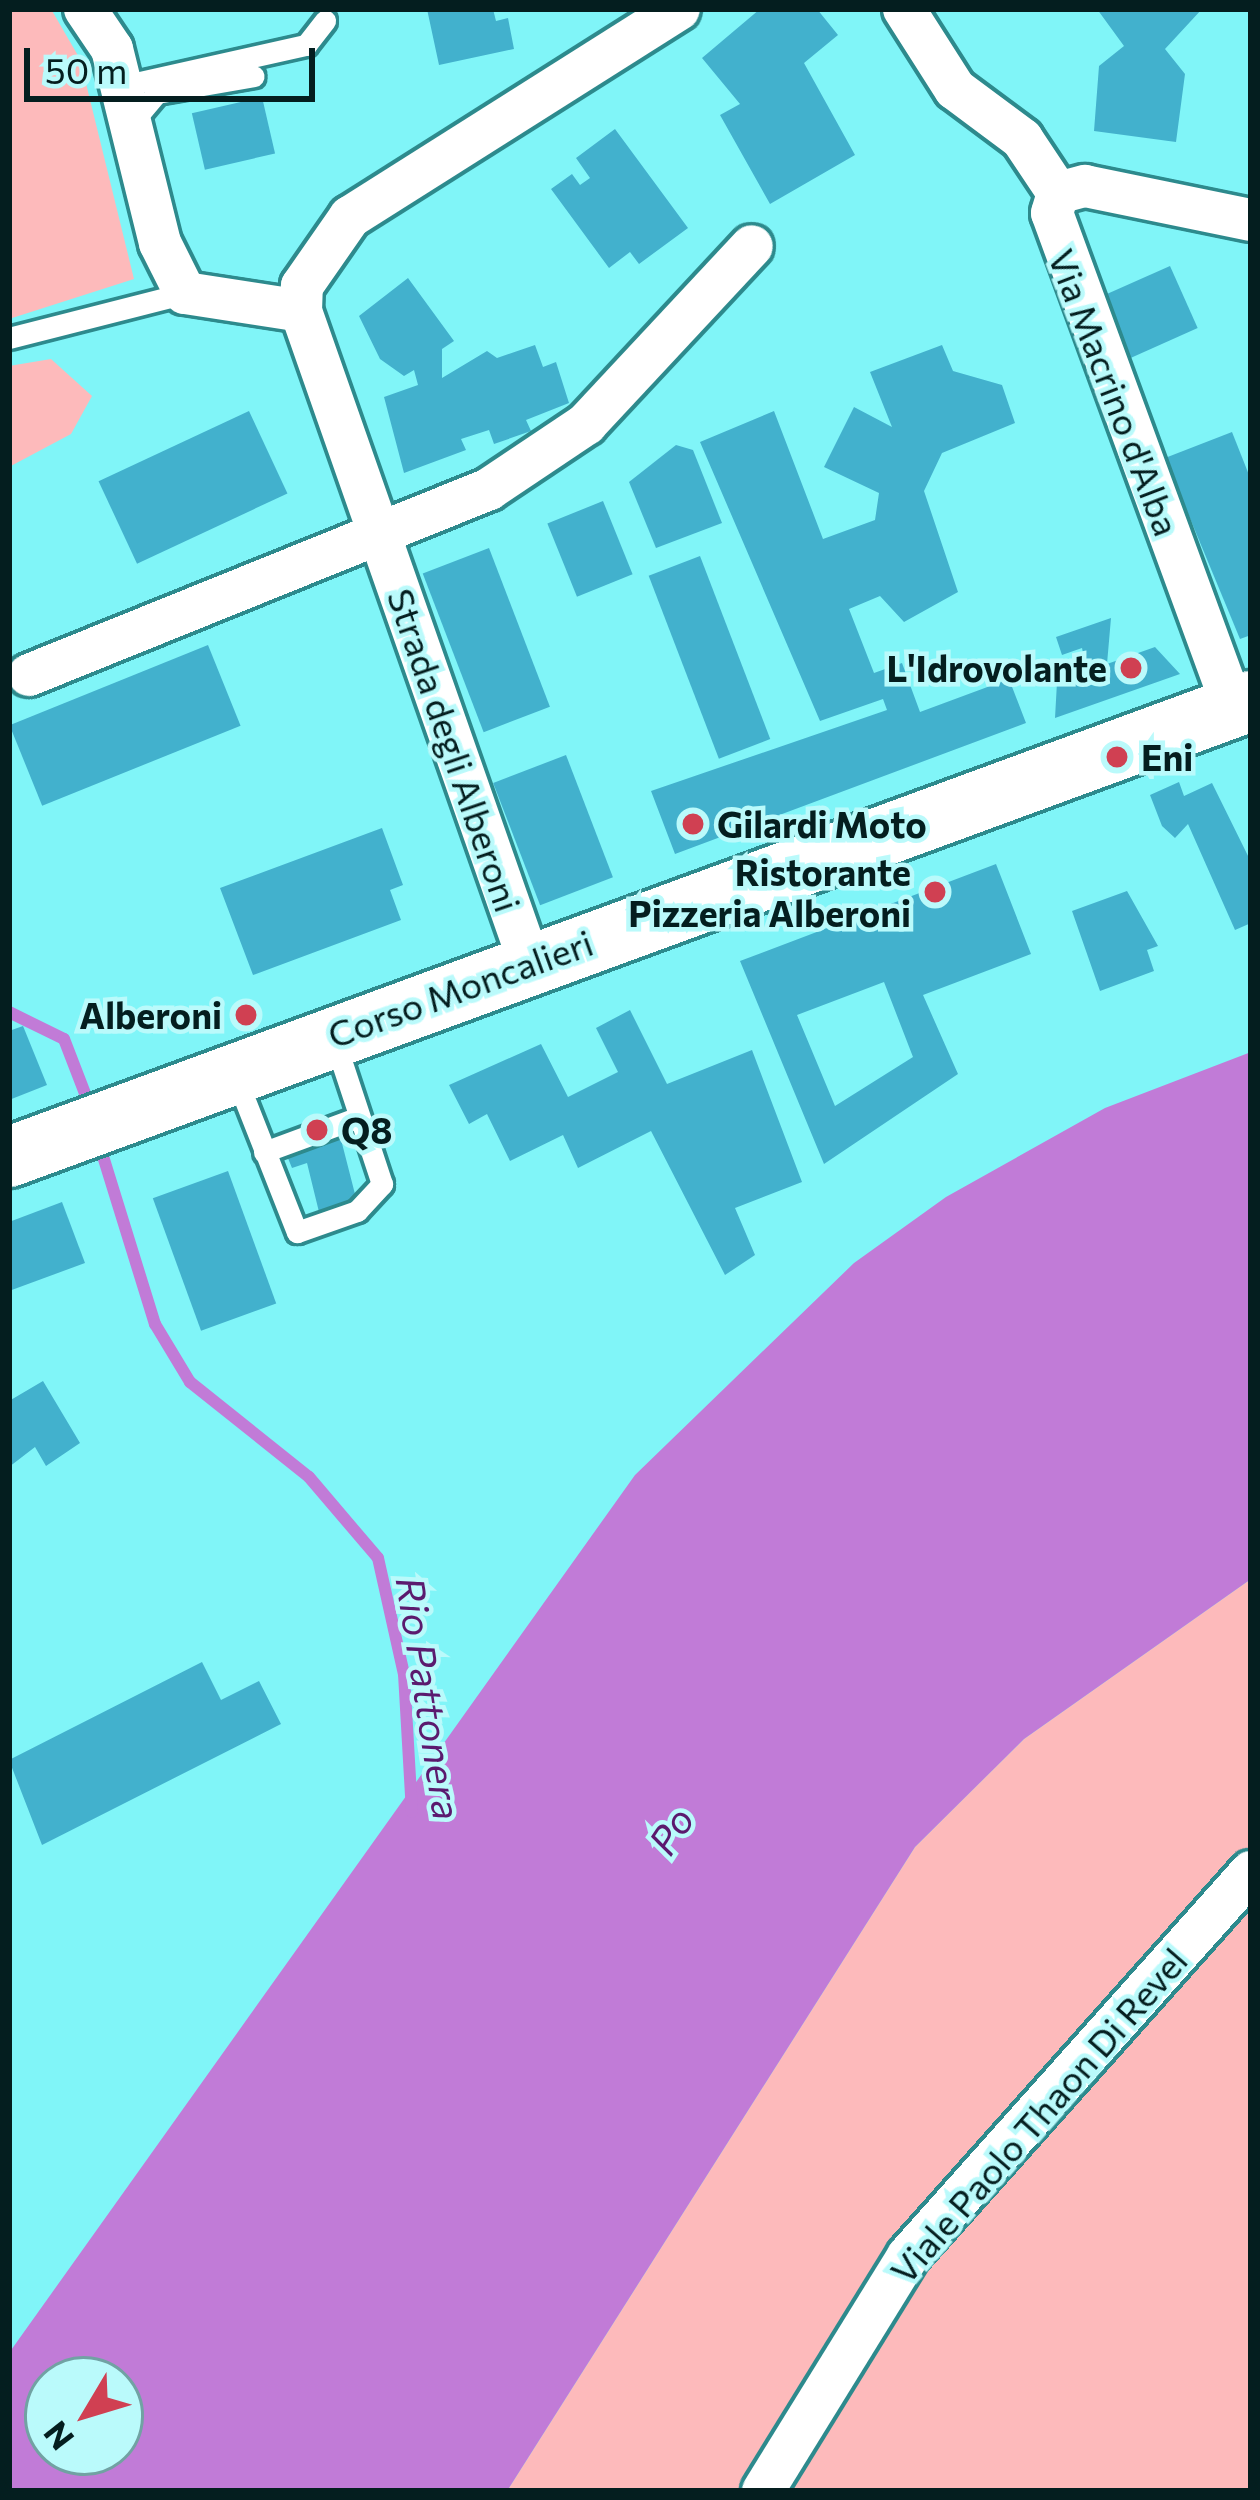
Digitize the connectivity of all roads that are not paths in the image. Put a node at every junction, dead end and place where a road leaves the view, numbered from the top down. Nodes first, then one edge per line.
1 (86, 9) edge
2 (679, 9) edge
3 (904, 9) edge
4 (325, 21) dead end
5 (254, 76) dead end
6 (128, 103) junction
7 (1058, 194) junction
8 (1251, 220) edge
9 (752, 246) dead end
10 (184, 293) junction
11 (301, 310) junction
12 (9, 338) edge
13 (381, 539) junction
14 (29, 675) dead end
15 (1242, 704) edge
16 (529, 961) junction
17 (333, 1036) junction
18 (233, 1072) junction
19 (359, 1118) junction
20 (28, 1150) edge
21 (265, 1152) junction
22 (1251, 1872) edge
23 (763, 2491) edge

1 - 6 street
2 - 11 street
3 - 7 street
4 - 6 lane
5 - 6 lane
6 - 10 street
7 - 8 street, Via Macrino d'Alba
7 - 15 street, Via Macrino d'Alba
9 - 13 street, Strada degli Alberoni
10 - 11 street
10 - 12 lane
11 - 13 street, Strada degli Alberoni
13 - 14 street, Strada degli Alberoni
13 - 16 street, Strada degli Alberoni
15 - 16 main road, Corso Moncalieri
16 - 17 main road, Corso Moncalieri
17 - 18 main road, Corso Moncalieri
17 - 19 lane
18 - 20 main road, Corso Moncalieri
18 - 21 lane
19 - 21 lane
19 - 21 lane
22 - 23 street, Viale Paolo Thaon Di Revel

